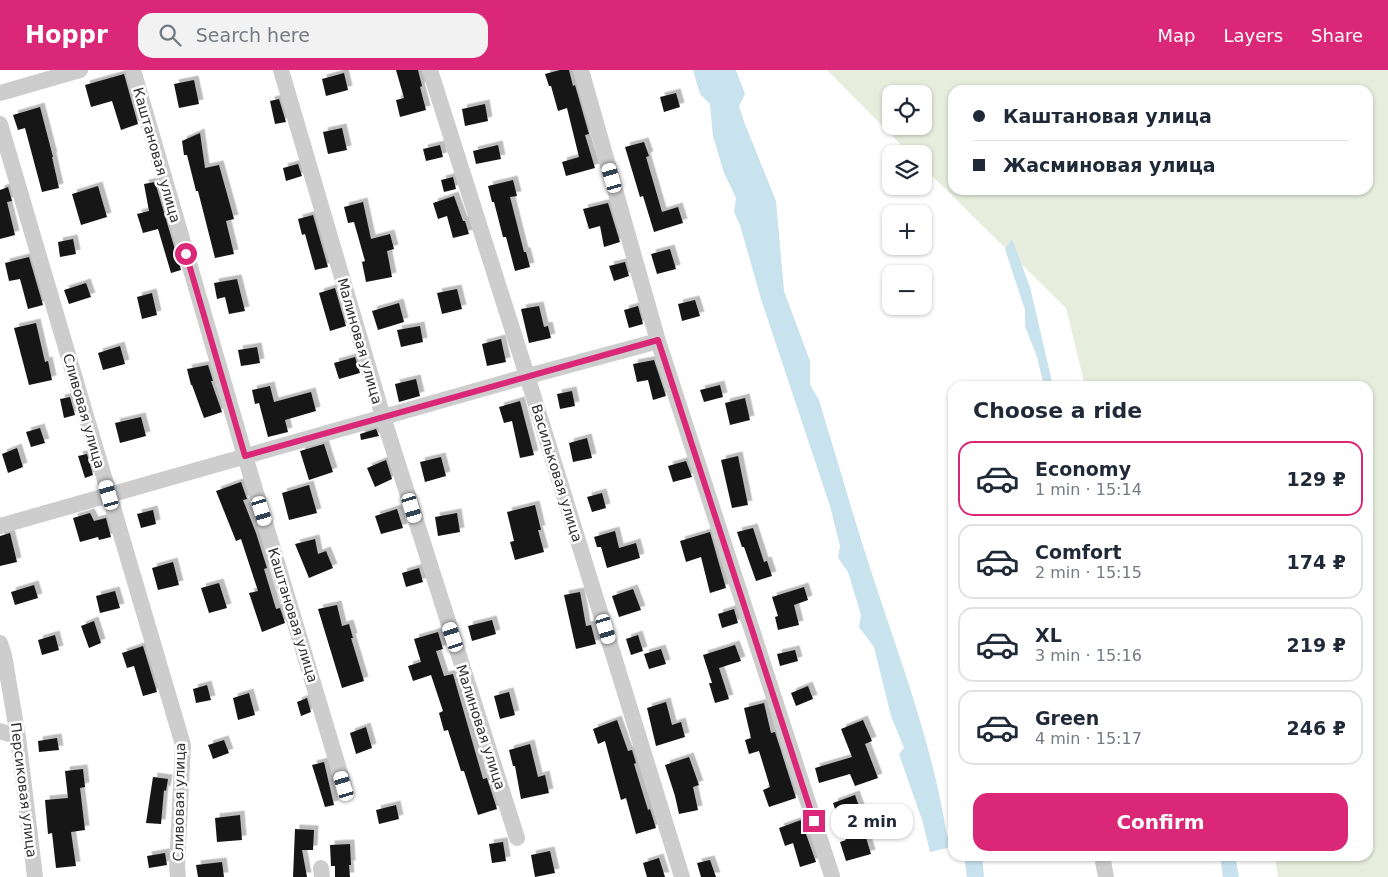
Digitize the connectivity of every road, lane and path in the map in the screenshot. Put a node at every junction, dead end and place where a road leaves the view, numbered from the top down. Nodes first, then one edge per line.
1 (80, 70) edge
2 (132, 70) edge
3 (281, 70) edge
4 (430, 70) edge
5 (581, 70) edge
6 (0, 93) edge
7 (0, 124) edge
8 (658, 340) junction
9 (527, 376) junction
10 (383, 417) junction
11 (245, 456) junction
12 (109, 495) junction
13 (0, 526) edge
14 (0, 644) edge
15 (0, 731) edge
16 (18, 737) junction
17 (344, 786) dead end
18 (517, 838) dead end
19 (1103, 861) edge
20 (832, 876) edge
21 (35, 877) edge
22 (178, 877) edge
23 (682, 877) edge
24 (1106, 877) edge

1 - 6 street
2 - 11 street, Каштановая улица
3 - 10 street, Малиновая улица
4 - 9 street, Васильковая улица
5 - 8 street
7 - 12 street, Сливовая улица
8 - 9 street
8 - 20 street
9 - 10 street
9 - 23 street, Васильковая улица
10 - 11 street
10 - 18 street, Малиновая улица
11 - 12 street
11 - 17 street, Каштановая улица
12 - 13 street
12 - 22 street, Сливовая улица
14 - 16 street, Персиковая улица
15 - 16 street
16 - 21 street, Персиковая улица
19 - 24 street

